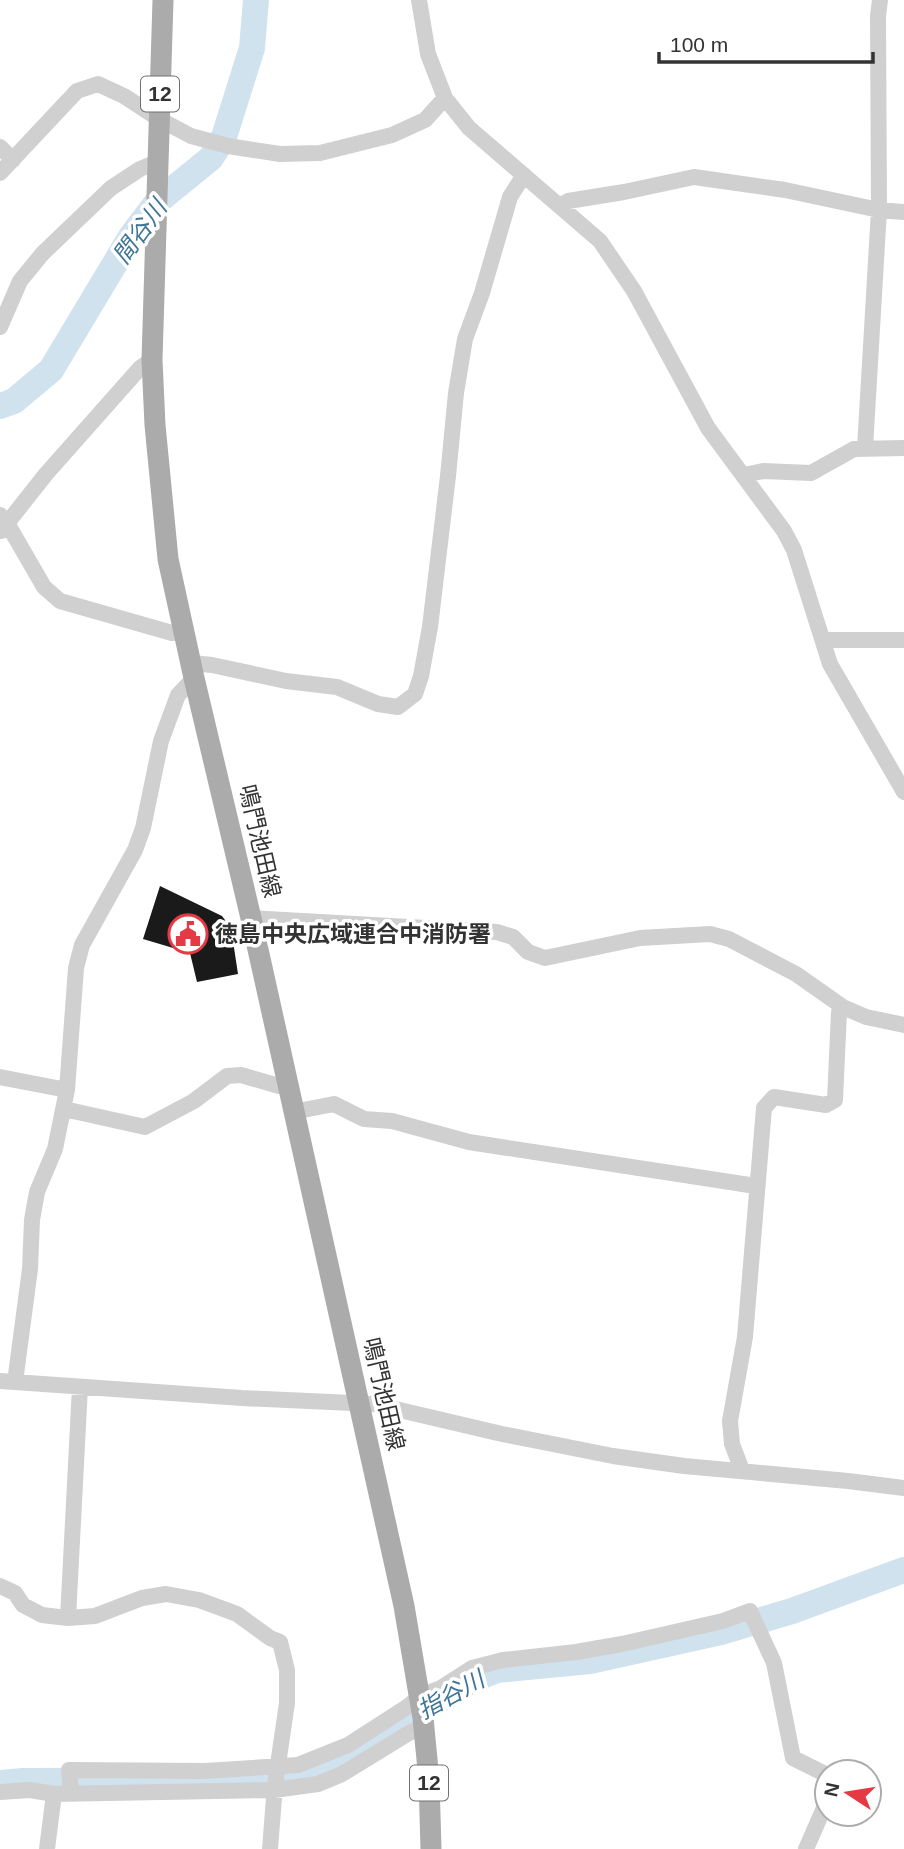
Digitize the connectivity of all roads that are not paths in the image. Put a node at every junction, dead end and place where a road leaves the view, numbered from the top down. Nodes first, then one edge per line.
1 (163, 0) edge
2 (419, 0) edge
3 (880, 0) edge
4 (445, 98) junction
5 (159, 119) junction
6 (0, 147) edge
7 (13, 160) junction
8 (159, 161) junction
9 (0, 173) edge
10 (524, 175) junction
11 (560, 206) junction
12 (879, 209) junction
13 (904, 212) edge
14 (0, 327) edge
15 (152, 360) junction
16 (865, 447) junction
17 (904, 448) edge
18 (744, 475) junction
19 (2, 523) edge
20 (185, 632) junction
21 (823, 639) junction
22 (904, 640) edge
23 (193, 671) junction
24 (904, 792) edge
25 (251, 918) junction
26 (843, 1007) junction
27 (904, 1025) edge
28 (0, 1077) edge
29 (288, 1086) junction
30 (67, 1090) junction
31 (64, 1109) junction
32 (293, 1112) junction
33 (756, 1186) junction
34 (8, 1382) edge
35 (80, 1387) junction
36 (359, 1402) junction
37 (742, 1470) junction
38 (904, 1488) edge
39 (0, 1586) edge
40 (68, 1618) junction
41 (422, 1711) junction
42 (813, 1768) edge
43 (276, 1778) junction
44 (70, 1784) junction
45 (0, 1792) edge
46 (54, 1794) junction
47 (815, 1828) edge
48 (47, 1849) edge
49 (271, 1849) edge
50 (432, 1849) edge
51 (806, 1849) edge

1 - 5 main road, 鳴門池田線 / 12
2 - 4 street
3 - 12 street
4 - 5 street
4 - 10 street
5 - 7 street
5 - 8 main road, 鳴門池田線 / 12
6 - 7 street
7 - 9 street
8 - 14 street
8 - 15 main road, 鳴門池田線 / 12
10 - 11 street
10 - 23 street
11 - 12 street
11 - 18 street
12 - 13 street
12 - 16 street
15 - 19 street
15 - 20 main road, 鳴門池田線 / 12
16 - 17 street
16 - 18 street
18 - 21 street
19 - 20 street
20 - 23 main road, 鳴門池田線 / 12
21 - 22 street
21 - 24 street
23 - 25 main road, 鳴門池田線 / 12
23 - 30 street
25 - 26 street
25 - 29 main road, 鳴門池田線 / 12
26 - 27 street
26 - 33 street
28 - 30 street
29 - 31 street
29 - 32 main road, 鳴門池田線 / 12
30 - 31 street
31 - 34 street
32 - 33 street
32 - 36 main road, 鳴門池田線 / 12
33 - 37 street
34 - 35 street
35 - 36 street
35 - 40 street
36 - 37 street
36 - 41 main road, 鳴門池田線 / 12
37 - 38 street
39 - 40 street
40 - 43 street
41 - 42 street
41 - 43 street
41 - 43 street
41 - 50 main road, 鳴門池田線 / 12
43 - 44 street
43 - 44 street
43 - 49 street
44 - 46 street
45 - 46 street
46 - 48 street
47 - 51 street

